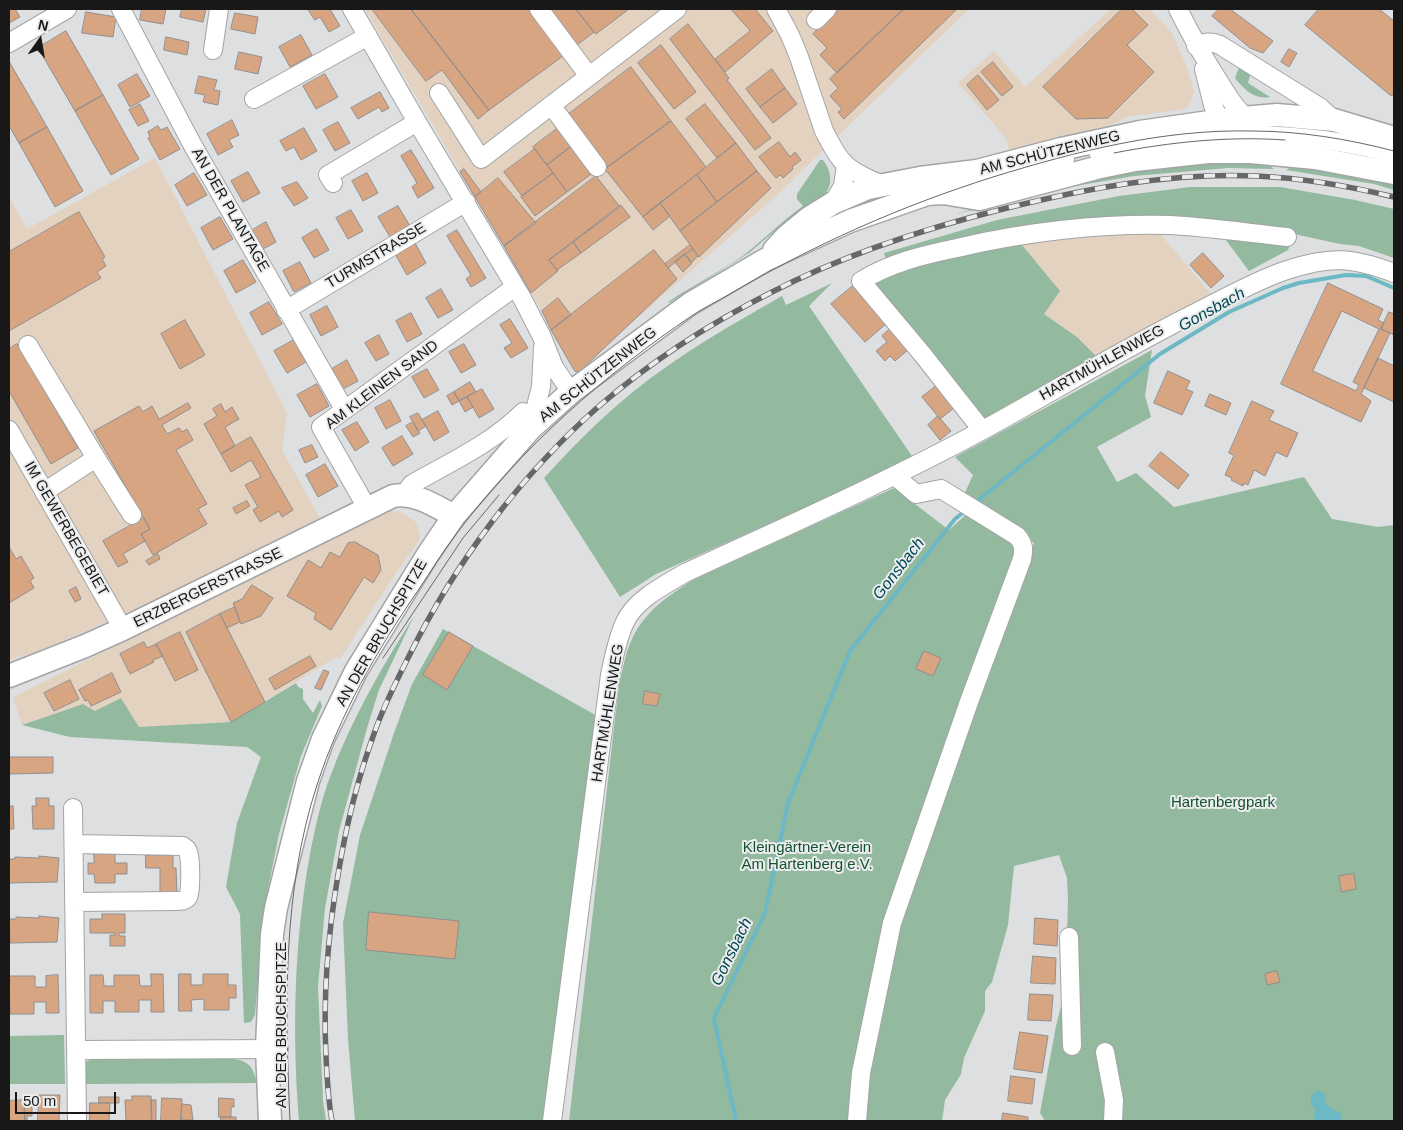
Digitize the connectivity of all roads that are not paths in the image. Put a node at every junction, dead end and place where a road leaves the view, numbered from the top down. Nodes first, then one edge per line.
1 (67, 9) edge
2 (121, 9) edge
3 (219, 9) edge
4 (352, 9) edge
5 (539, 9) edge
6 (677, 9) edge
7 (776, 9) edge
8 (1178, 9) edge
9 (368, 36) junction
10 (9, 43) edge
11 (1196, 46) junction
12 (213, 50) dead end
13 (1235, 54) junction
14 (1208, 65) junction
15 (589, 76) junction
16 (438, 93) dead end
17 (254, 99) dead end
18 (550, 105) junction
19 (1328, 114) junction
20 (417, 122) junction
21 (1226, 127) junction
22 (1283, 136) junction
23 (1394, 138) edge
24 (1394, 154) edge
25 (846, 165) junction
26 (597, 167) dead end
27 (1394, 173) edge
28 (332, 183) dead end
29 (882, 184) junction
30 (938, 194) junction
31 (466, 202) junction
32 (833, 203) junction
33 (850, 221) junction
34 (1287, 237) dead end
35 (765, 260) junction
36 (1394, 273) edge
37 (515, 287) junction
38 (286, 310) junction
39 (542, 337) junction
40 (28, 345) dead end
41 (571, 392) junction
42 (344, 409) junction
43 (527, 420) junction
44 (9, 430) edge
45 (982, 430) junction
46 (96, 458) junction
47 (895, 476) junction
48 (44, 492) junction
49 (404, 494) junction
50 (367, 508) junction
51 (132, 515) dead end
52 (454, 516) junction
53 (123, 629) junction
54 (9, 676) edge
55 (73, 808) dead end
56 (74, 844) junction
57 (74, 902) junction
58 (1069, 937) dead end
59 (76, 1041) junction
60 (1072, 1046) dead end
61 (273, 1048) junction
62 (1105, 1052) dead end
63 (77, 1121) edge
64 (270, 1121) edge
65 (282, 1121) edge
66 (552, 1121) edge
67 (857, 1121) edge
68 (1113, 1121) edge

1 - 10 street
2 - 38 street, AN DER PLANTAGE
3 - 12 street
4 - 9 street
5 - 15 street
6 - 15 street
7 - 25 street
8 - 11 street
9 - 17 street
9 - 20 street
11 - 13 street
11 - 14 street
11 - 21 street
13 - 14 street
13 - 19 street
14 - 21 street
15 - 18 street
16 - 18 street
18 - 26 street
19 - 21 main road
19 - 23 main road
20 - 28 street
20 - 31 street
21 - 22 street
21 - 22 street
21 - 27 main road, AM SCHÜTZENWEG
21 - 29 main road, AM SCHÜTZENWEG
21 - 30 main road, AM SCHÜTZENWEG
22 - 24 street
25 - 29 street
25 - 32 street
29 - 30 street, AM SCHÜTZENWEG
29 - 32 main road, AM SCHÜTZENWEG
29 - 33 street, AM SCHÜTZENWEG
30 - 33 main road, AM SCHÜTZENWEG
31 - 37 street
31 - 38 street, TURMSTRASSE
32 - 35 main road, AM SCHÜTZENWEG
33 - 35 main road, AM SCHÜTZENWEG
34 - 45 street
35 - 41 main road, AM SCHÜTZENWEG
36 - 45 street, HARTMÜHLENWEG
37 - 39 street
37 - 42 street, AM KLEINEN SAND
38 - 42 street, AN DER PLANTAGE
39 - 41 street
39 - 43 street
40 - 46 street
41 - 43 main road, AM SCHÜTZENWEG
42 - 50 street, AM KLEINEN SAND
43 - 49 street, ERZBERGERSTRASSE
43 - 52 main road, AM SCHÜTZENWEG
44 - 48 street, IM GEWERBEGEBIET
45 - 47 street, HARTMÜHLENWEG
46 - 48 street
46 - 51 street
47 - 66 street, HARTMÜHLENWEG
47 - 67 street
48 - 53 street, IM GEWERBEGEBIET
49 - 50 main road, ERZBERGERSTRASSE
49 - 52 main road
50 - 53 main road, ERZBERGERSTRASSE
52 - 61 main road, AN DER BRUCHSPITZE
53 - 54 main road, ERZBERGERSTRASSE
55 - 56 street
56 - 57 street
56 - 57 street
57 - 59 street
58 - 60 street
59 - 61 street
59 - 63 street
61 - 64 main road, AN DER BRUCHSPITZE
61 - 65 main road, AN DER BRUCHSPITZE
62 - 68 street

